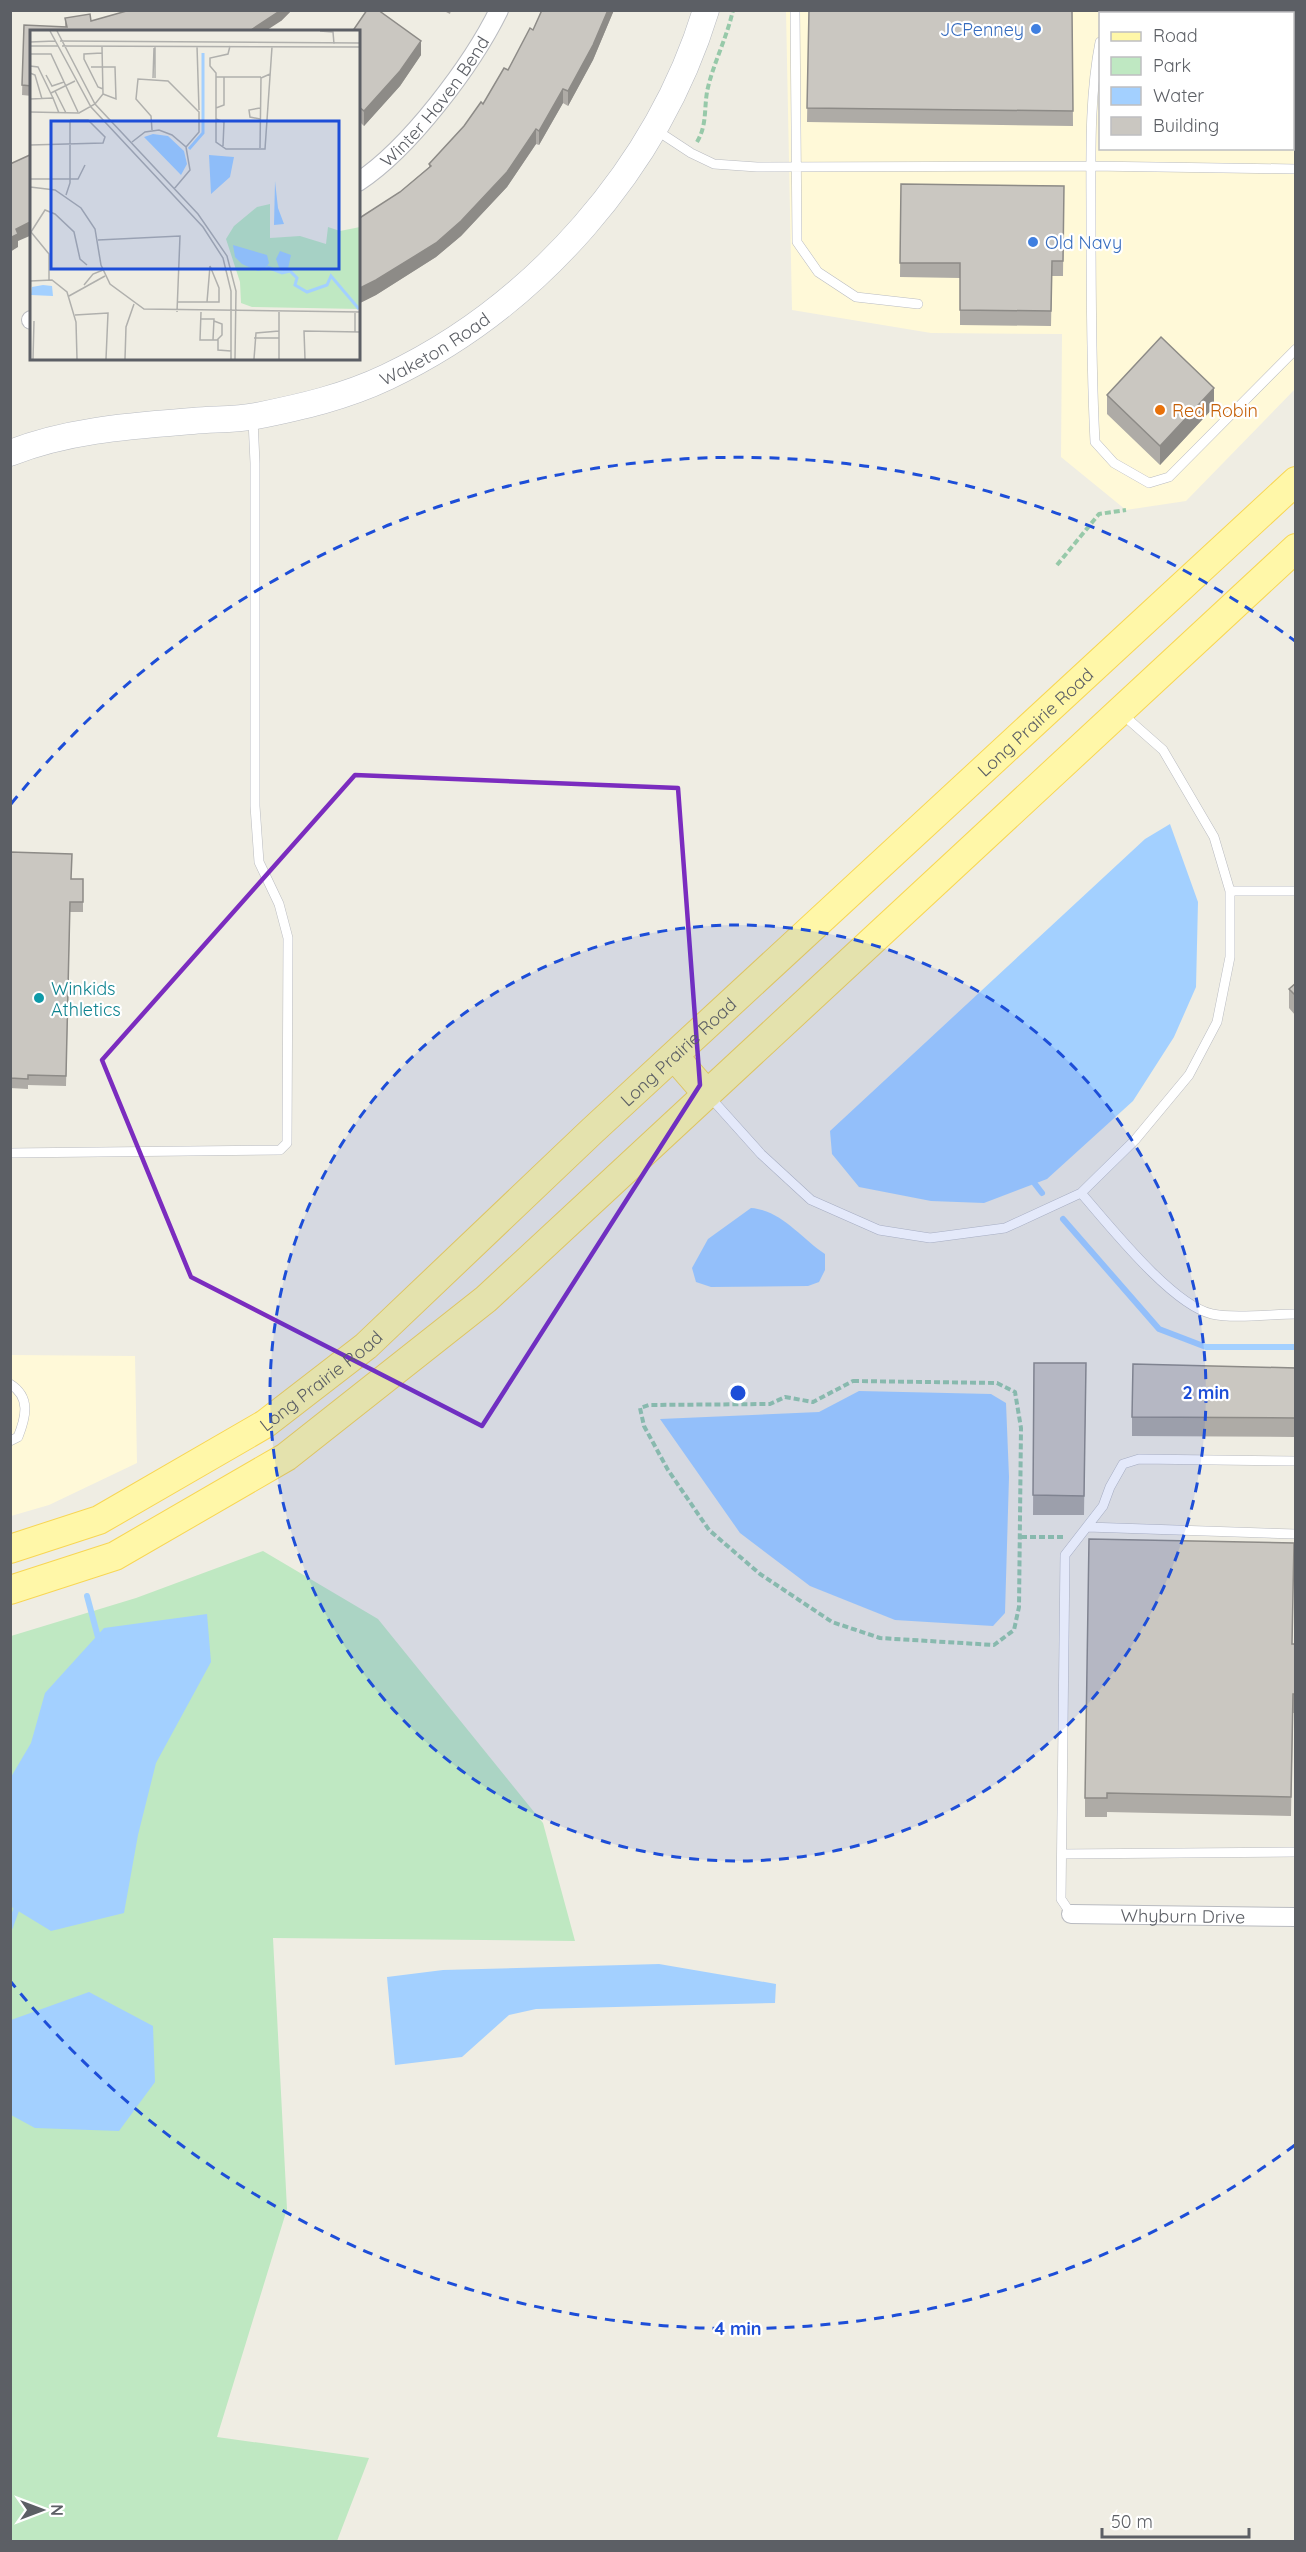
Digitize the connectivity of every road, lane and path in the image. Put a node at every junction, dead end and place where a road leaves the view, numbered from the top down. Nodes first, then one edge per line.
1 (499, 10) edge
2 (706, 10) edge
3 (733, 10) edge
4 (795, 10) edge
5 (1099, 50) edge
6 (654, 129) junction
7 (691, 153) junction
8 (1091, 166) junction
9 (795, 169) junction
10 (1296, 169) edge
11 (360, 180) edge
12 (918, 304) dead end
13 (1296, 349) edge
14 (252, 416) junction
15 (10, 453) edge
16 (1296, 481) edge
17 (1126, 510) dead end
18 (1296, 548) edge
19 (1057, 565) dead end
20 (1119, 711) junction
21 (1230, 891) junction
22 (1296, 891) edge
23 (674, 1056) junction
24 (707, 1094) junction
25 (10, 1153) edge
26 (1081, 1193) junction
27 (1296, 1314) edge
28 (10, 1383) edge
29 (10, 1441) edge
30 (1296, 1461) edge
31 (1087, 1527) junction
32 (1296, 1534) edge
33 (1021, 1537) junction
34 (1079, 1537) junction
35 (10, 1549) edge
36 (10, 1590) edge
37 (1296, 1852) edge
38 (1062, 1854) junction
39 (1071, 1914) joint
40 (1296, 1917) edge

1 - 11 street, Winter Haven Bend
2 - 6 street, Waketon Road
3 - 7 path
4 - 9 lane
5 - 8 lane
6 - 7 lane
6 - 14 street, Waketon Road
7 - 9 lane
8 - 9 lane
8 - 10 lane
8 - 13 lane
9 - 12 lane
14 - 15 street, Waketon Road
14 - 25 lane
16 - 23 main road, Long Prairie Road
17 - 19 path
18 - 20 main road
20 - 21 lane
20 - 24 main road
21 - 22 lane
21 - 26 lane
23 - 24 main road
23 - 35 main road, Long Prairie Road
24 - 26 lane
24 - 36 main road
26 - 27 lane
28 - 29 lane
30 - 31 lane
31 - 32 lane
31 - 34 lane
33 - 33 path
33 - 34 path
34 - 38 lane
37 - 38 lane
38 - 39 lane
39 - 40 street, Whyburn Drive

